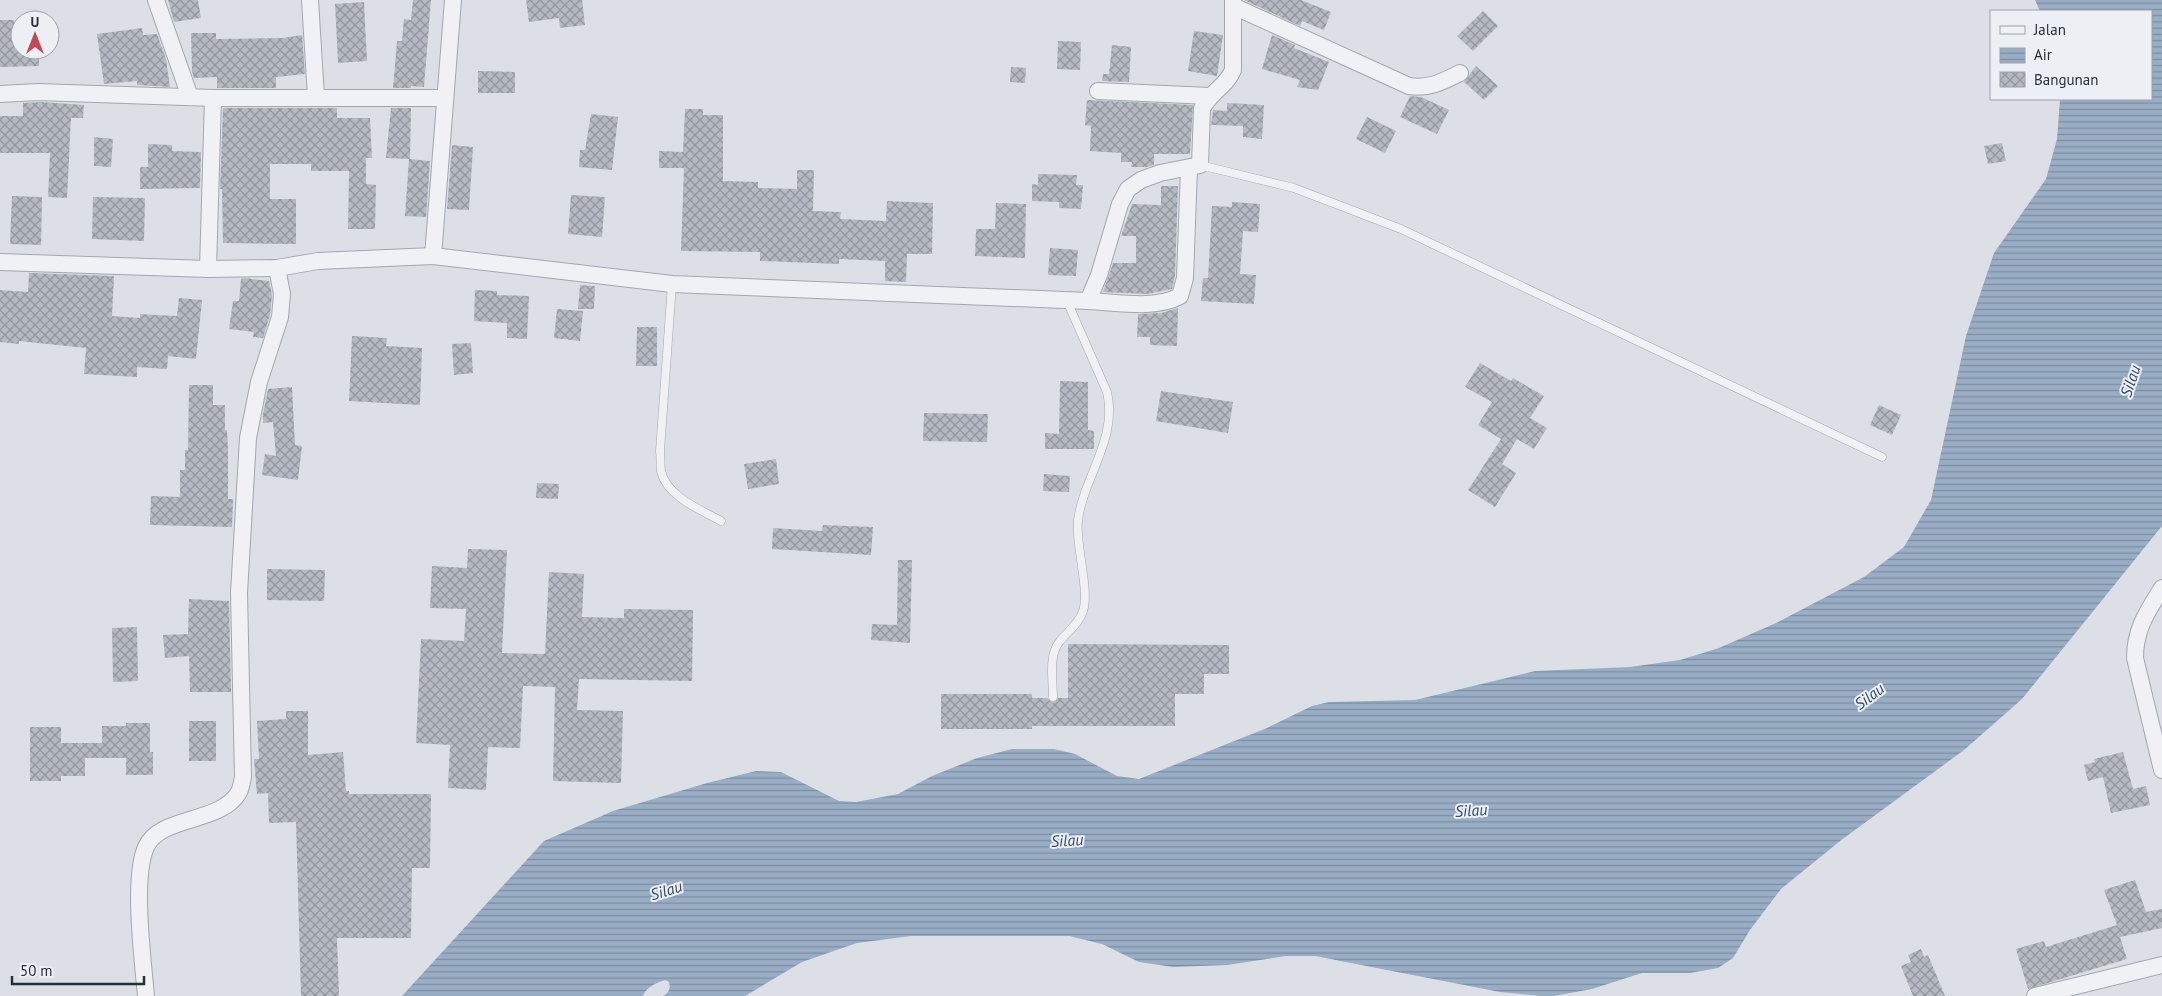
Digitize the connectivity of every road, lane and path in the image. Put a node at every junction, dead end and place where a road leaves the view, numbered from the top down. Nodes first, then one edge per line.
1 (156, 0) edge
2 (310, 0) edge
3 (453, 0) edge
4 (1233, 3) edge
5 (1460, 73) dead end
6 (1098, 91) dead end
7 (0, 94) edge
8 (1210, 96) junction
9 (190, 97) junction
10 (316, 97) junction
11 (213, 98) junction
12 (445, 98) junction
13 (1194, 166) junction
14 (433, 256) junction
15 (0, 262) edge
16 (277, 268) junction
17 (208, 269) junction
18 (672, 284) junction
19 (1067, 301) junction
20 (1088, 301) junction
21 (1882, 457) dead end
22 (721, 522) dead end
23 (2162, 588) edge
24 (1053, 696) dead end
25 (2162, 770) edge
26 (2162, 965) edge
27 (146, 996) edge
28 (2035, 996) edge

1 - 9 street
2 - 10 street
3 - 12 street
4 - 5 street
4 - 8 street
6 - 8 street
7 - 9 street
8 - 13 street
9 - 11 street
10 - 11 street
10 - 12 street
11 - 17 street
12 - 14 street
13 - 20 street
13 - 20 street
13 - 21 lane
14 - 16 street
14 - 18 street
15 - 17 street
16 - 17 street
16 - 27 street
18 - 19 street
18 - 22 lane
19 - 20 street
19 - 24 lane
23 - 25 street
26 - 28 street

